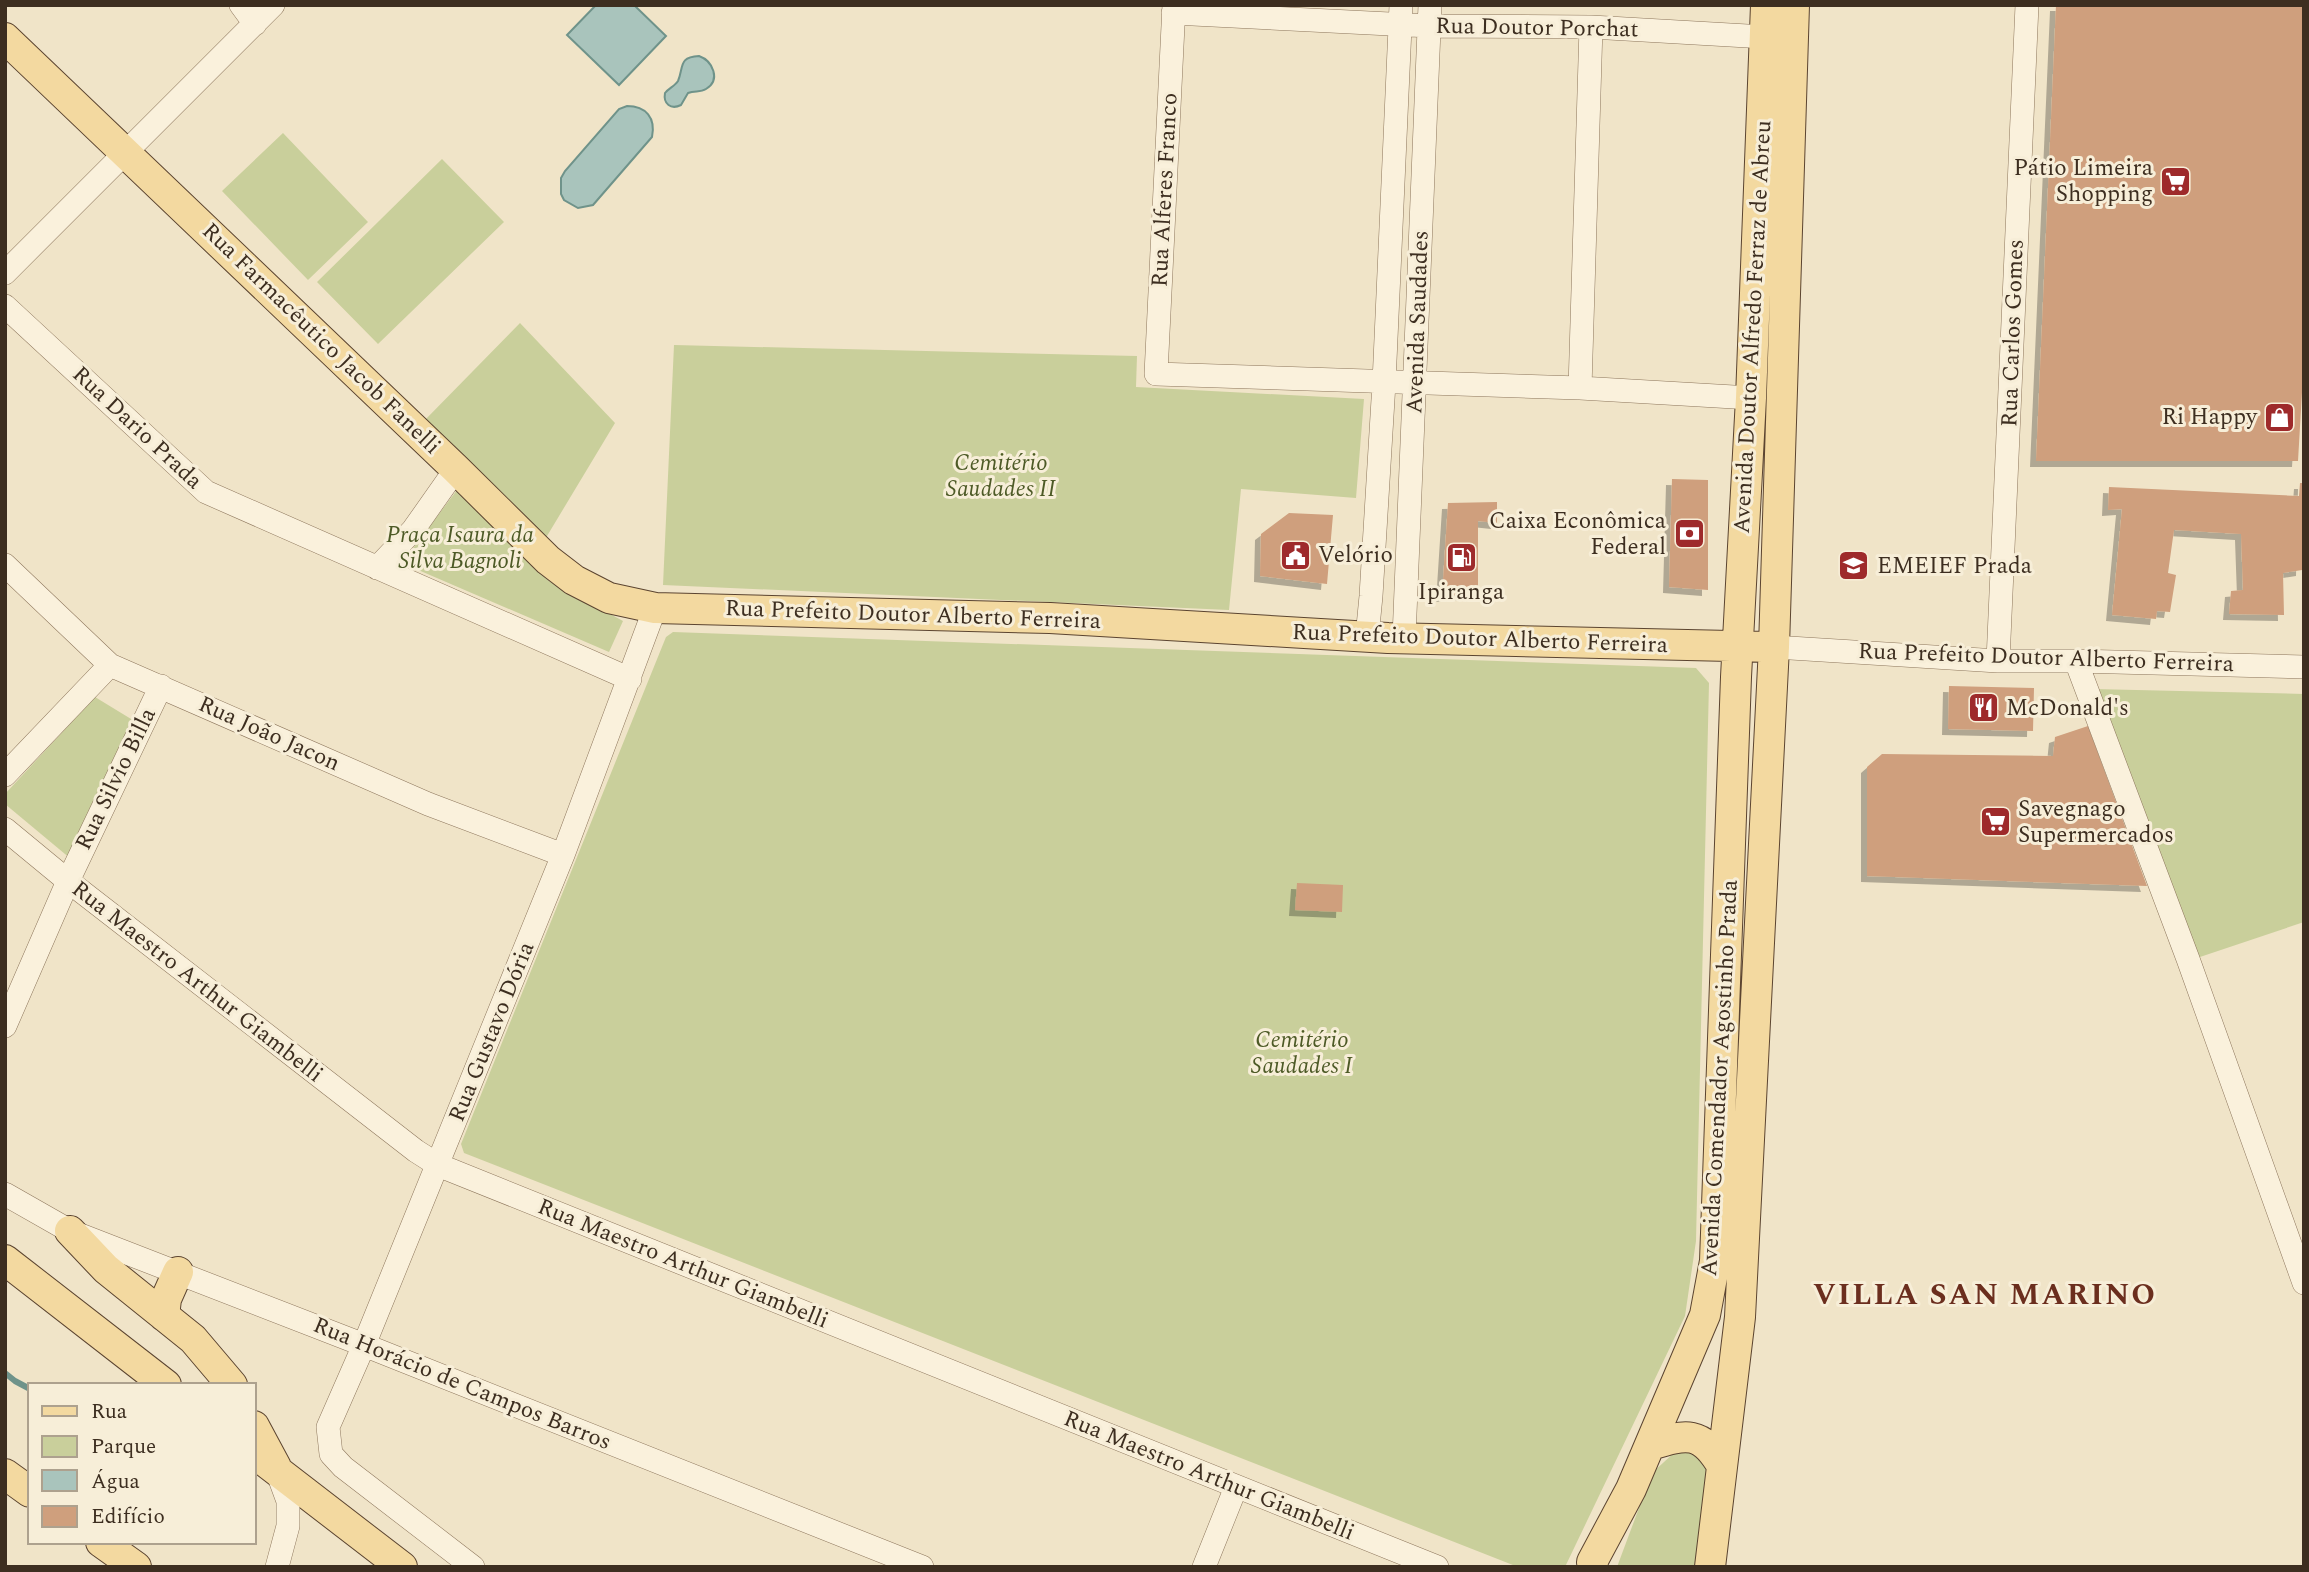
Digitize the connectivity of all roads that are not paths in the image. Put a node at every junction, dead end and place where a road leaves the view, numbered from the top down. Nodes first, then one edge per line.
1 (241, 5) edge
2 (273, 5) edge
3 (1766, 5) edge
4 (1794, 5) edge
5 (2027, 5) edge
6 (1174, 9) edge
7 (1401, 15) edge
8 (1430, 16) edge
9 (255, 24) junction
10 (1591, 27) junction
11 (5, 37) edge
12 (1765, 37) junction
13 (1793, 75) junction
14 (126, 152) junction
15 (5, 273) edge
16 (5, 306) edge
17 (1384, 383) junction
18 (1416, 384) junction
19 (1580, 388) junction
20 (1751, 398) junction
21 (456, 469) junction
22 (5, 565) edge
23 (377, 568) junction
24 (655, 608) junction
25 (1367, 637) junction
26 (1404, 638) junction
27 (1738, 648) junction
28 (1774, 648) junction
29 (2076, 660) junction
30 (1998, 661) junction
31 (110, 665) junction
32 (2304, 667) edge
33 (630, 679) junction
34 (161, 687) junction
35 (5, 775) edge
36 (5, 829) edge
37 (563, 855) junction
38 (68, 881) junction
39 (5, 1026) edge
40 (438, 1165) junction
41 (5, 1194) edge
42 (70, 1231) junction
43 (5, 1260) edge
44 (178, 1272) junction
45 (2304, 1283) edge
46 (164, 1316) junction
47 (364, 1345) junction
48 (163, 1383) edge
49 (230, 1383) edge
50 (256, 1430) edge
51 (1650, 1446) junction
52 (256, 1454) edge
53 (1722, 1466) junction
54 (277, 1471) junction
55 (5, 1474) edge
56 (1236, 1487) junction
57 (28, 1491) edge
58 (104, 1544) edge
59 (1592, 1565) edge
60 (136, 1567) edge
61 (276, 1567) edge
62 (402, 1567) edge
63 (473, 1567) edge
64 (922, 1567) edge
65 (1204, 1567) edge
66 (1437, 1567) edge
67 (1710, 1567) edge

1 - 9 street
2 - 9 street
3 - 12 main road, Avenida Doutor Alfredo Ferraz de Abreu
4 - 13 main road, Avenida Doutor Alfredo Ferraz de Abreu
5 - 30 street, Rua Carlos Gomes
6 - 7 street, Rua Doutor Porchat
6 - 17 street, Rua Alferes Franco
7 - 8 street, Rua Doutor Porchat
7 - 17 street, Avenida Saudades
8 - 10 street, Rua Doutor Porchat
8 - 18 street, Avenida Saudades
9 - 14 street
10 - 12 street, Rua Doutor Porchat
10 - 19 street
11 - 14 main road, Rua Farmacêutico Jacob Fanelli
12 - 13 street
12 - 20 main road, Avenida Doutor Alfredo Ferraz de Abreu
13 - 28 main road, Avenida Doutor Alfredo Ferraz de Abreu
14 - 15 street
14 - 21 main road, Rua Farmacêutico Jacob Fanelli
16 - 23 street, Rua Dario Prada
17 - 18 street
17 - 25 street, Avenida Saudades
18 - 19 street
18 - 26 street, Avenida Saudades
19 - 20 street
20 - 27 main road, Avenida Doutor Alfredo Ferraz de Abreu
21 - 23 street
21 - 24 main road, Rua Farmacêutico Jacob Fanelli
22 - 31 street, Rua João Jacon
23 - 33 street, Rua Dario Prada
24 - 25 main road, Rua Prefeito Doutor Alberto Ferreira
24 - 33 street, Rua Gustavo Dória
25 - 26 main road, Rua Prefeito Doutor Alberto Ferreira
26 - 27 main road, Rua Prefeito Doutor Alberto Ferreira
27 - 28 main road, Rua Prefeito Doutor Alberto Ferreira
27 - 51 main road, Avenida Comendador Agostinho Prada
28 - 30 street, Rua Prefeito Doutor Alberto Ferreira
28 - 53 main road, Avenida Comendador Agostinho Prada
29 - 30 street, Rua Prefeito Doutor Alberto Ferreira
29 - 32 street, Rua Prefeito Doutor Alberto Ferreira
29 - 45 street
31 - 34 street, Rua João Jacon
31 - 35 street
33 - 37 street, Rua Gustavo Dória
34 - 37 street, Rua João Jacon
34 - 38 street, Rua Silvio Billa
36 - 38 street, Rua Maestro Arthur Giambelli
37 - 40 street, Rua Gustavo Dória
38 - 39 street, Rua Silvio Billa
38 - 40 street, Rua Maestro Arthur Giambelli
40 - 47 street, Rua Gustavo Dória
40 - 56 street, Rua Maestro Arthur Giambelli
41 - 42 street, Rua Horácio de Campos Barros
42 - 44 street, Rua Horácio de Campos Barros
42 - 46 main road
43 - 48 main road
44 - 46 main road
44 - 47 street, Rua Horácio de Campos Barros
46 - 49 main road
47 - 63 street, Rua Gustavo Dória
47 - 64 street, Rua Horácio de Campos Barros
50 - 54 main road
51 - 53 main road
51 - 59 main road, Avenida Comendador Agostinho Prada
52 - 54 main road
53 - 67 main road, Avenida Comendador Agostinho Prada
54 - 61 street
54 - 62 main road
55 - 57 main road
56 - 65 street
56 - 66 street, Rua Maestro Arthur Giambelli
58 - 60 main road

